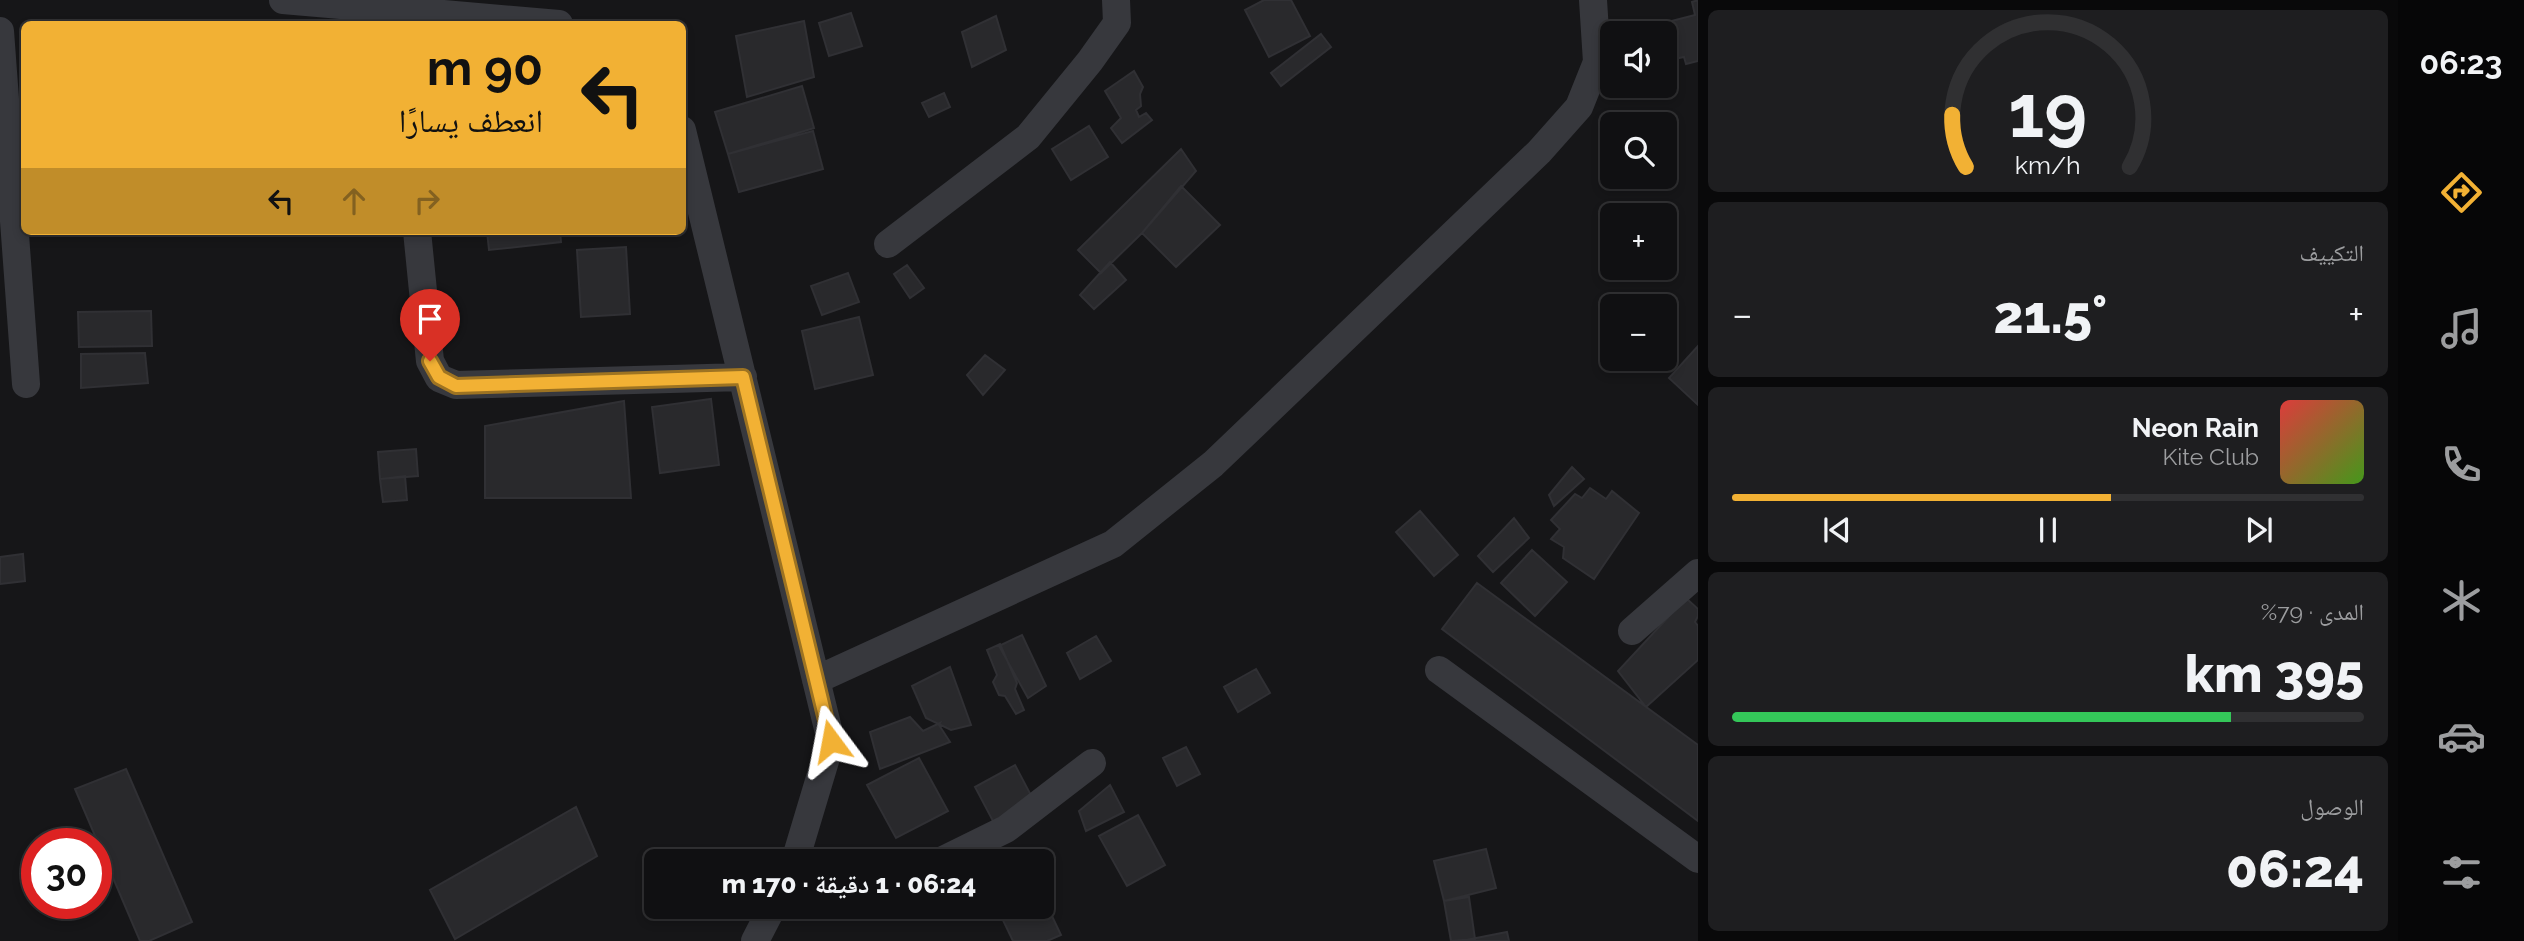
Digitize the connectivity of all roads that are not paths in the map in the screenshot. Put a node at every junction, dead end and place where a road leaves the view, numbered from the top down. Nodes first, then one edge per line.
1 (283, 0) edge
2 (1116, 0) edge
3 (1593, 0) edge
4 (397, 17) edge
5 (490, 21) edge
6 (0, 31) edge
7 (686, 146) edge
8 (417, 235) edge
9 (888, 244) dead end
10 (743, 377) junction
11 (26, 384) dead end
12 (1698, 573) edge
13 (1632, 631) dead end
14 (1439, 670) dead end
15 (816, 680) junction
16 (1092, 763) dead end
17 (799, 849) edge
18 (965, 849) edge
19 (1698, 859) edge
20 (767, 919) edge
21 (755, 941) edge

1 - 4 street
2 - 9 street
3 - 15 street
4 - 5 street
6 - 11 street
7 - 10 street
8 - 10 street
10 - 15 street
12 - 13 street
14 - 19 street
15 - 17 street
16 - 18 street
20 - 21 street

